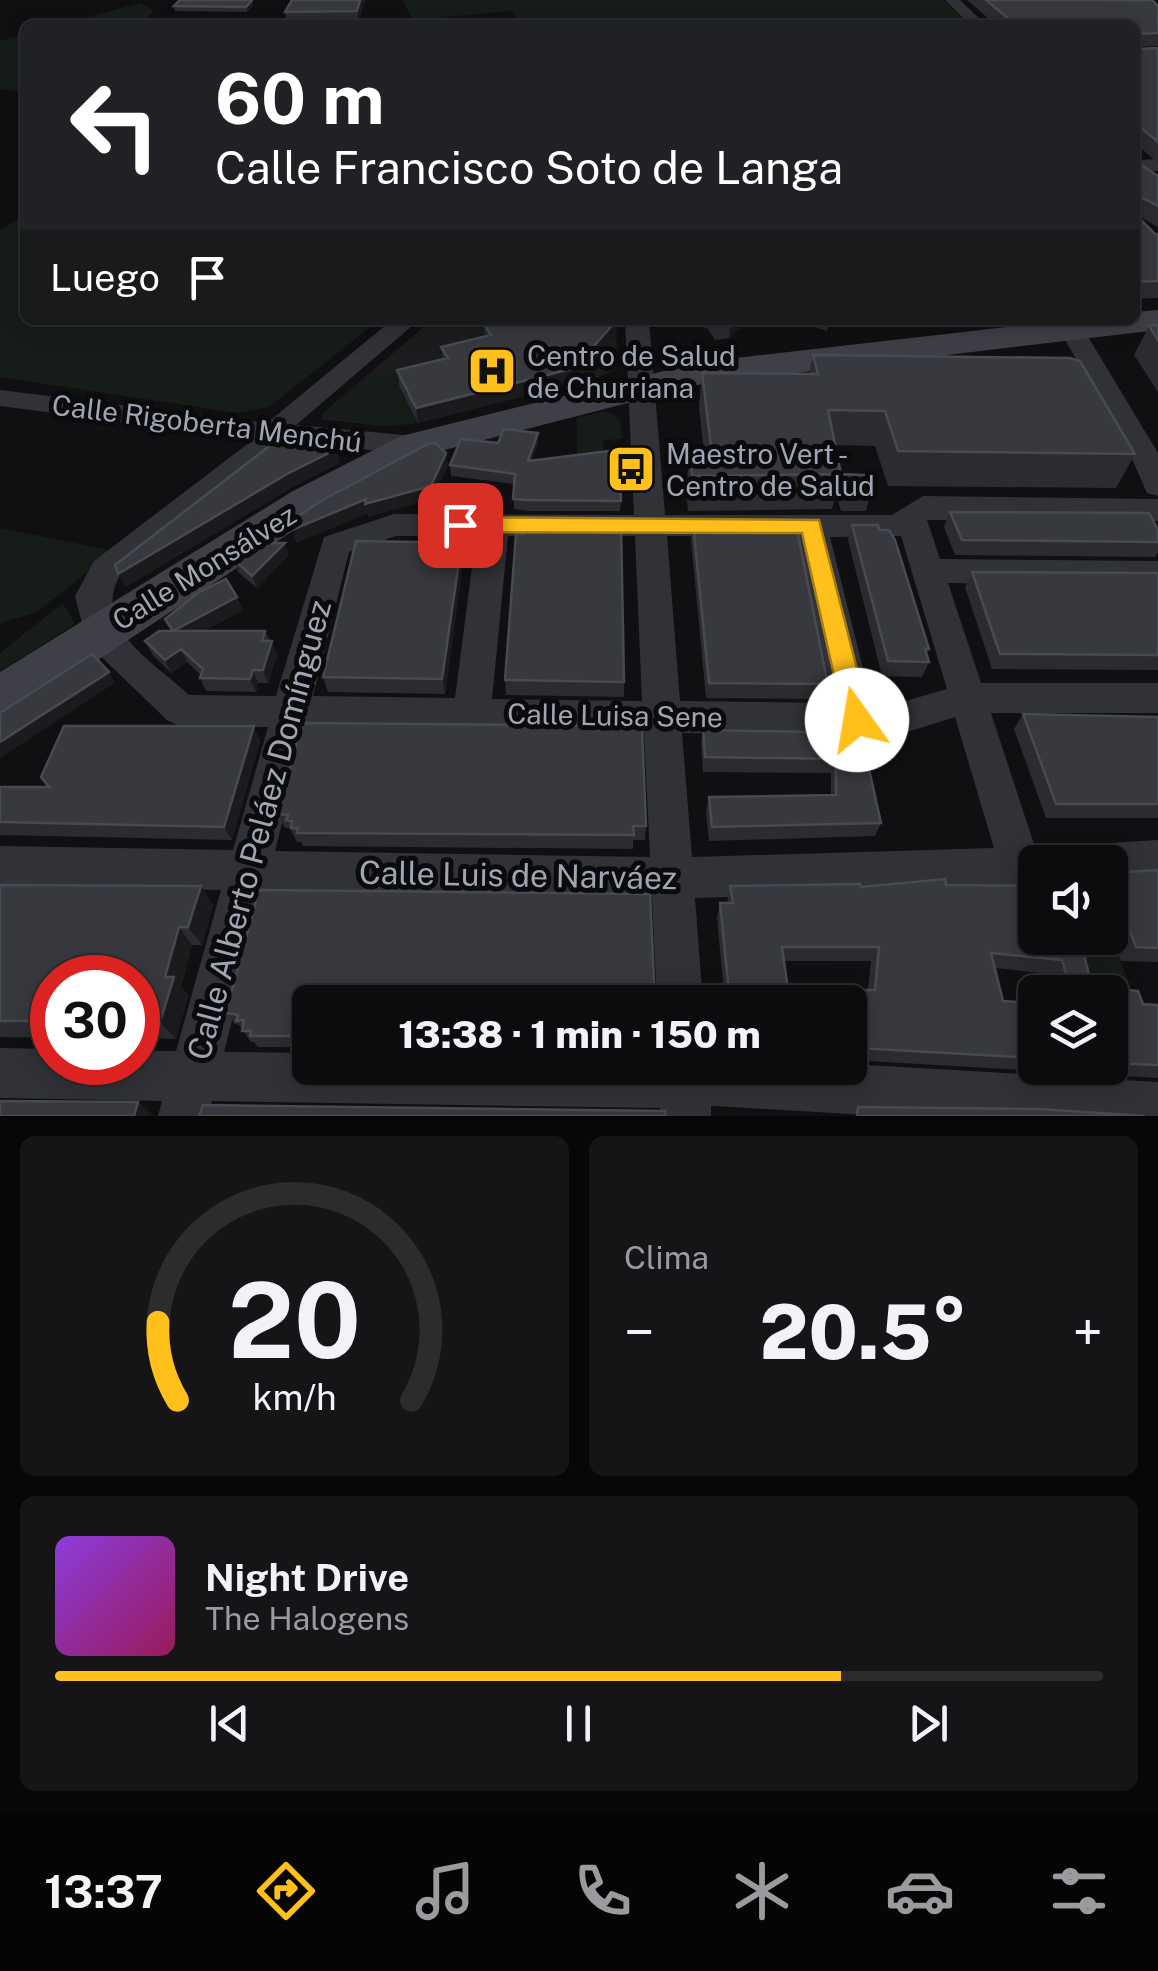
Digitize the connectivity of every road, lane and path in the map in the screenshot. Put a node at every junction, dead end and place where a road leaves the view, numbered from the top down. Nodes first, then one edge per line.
1 (952, 0) edge
2 (974, 20) edge
3 (401, 325) edge
4 (637, 325) edge
5 (1069, 325) edge
6 (643, 384) junction
7 (0, 398) edge
8 (274, 434) junction
9 (414, 446) junction
10 (1154, 468) edge
11 (1158, 510) edge
12 (911, 517) junction
13 (493, 525) junction
14 (811, 525) junction
15 (652, 526) junction
16 (928, 570) junction
17 (1158, 573) edge
18 (99, 634) junction
19 (0, 698) edge
20 (968, 698) junction
21 (1158, 698) edge
22 (288, 712) junction
23 (472, 713) junction
24 (662, 716) junction
25 (857, 720) junction
26 (1020, 845) edge
27 (1158, 860) edge
28 (1128, 862) edge
29 (0, 866) edge
30 (1018, 868) edge
31 (247, 870) junction
32 (672, 878) junction
33 (679, 985) edge
34 (0, 1073) edge
35 (685, 1089) edge
36 (189, 1096) edge
37 (1158, 1107) edge

1 - 2 street
3 - 8 street
4 - 6 street
5 - 6 street, Calle Monsálvez
5 - 10 street
6 - 9 street, Calle Monsálvez
6 - 15 street
7 - 8 street, Calle Rigoberta Menchú
8 - 9 street, Calle Rigoberta Menchú
8 - 18 street
9 - 18 street, Calle Monsálvez
11 - 12 street
12 - 14 street
12 - 16 street
13 - 15 street
13 - 22 street, Calle Alberto Peláez Domínguez
13 - 23 street
14 - 15 street
14 - 25 street
15 - 24 street
16 - 17 street
16 - 20 street
18 - 19 street, Calle Monsálvez
18 - 22 street, Calle Luisa Sene
20 - 21 street, Calle Luisa Sene
20 - 25 street, Calle Luisa Sene
20 - 26 street
22 - 23 street, Calle Luisa Sene
22 - 31 street, Calle Alberto Peláez Domínguez
23 - 24 street, Calle Luisa Sene
24 - 25 street, Calle Luisa Sene
24 - 32 street
27 - 28 street
29 - 31 street, Calle Luis de Narváez
30 - 32 street, Calle Luis de Narváez
31 - 32 street, Calle Luis de Narváez
31 - 36 street, Calle Alberto Peláez Domínguez
32 - 33 street
34 - 36 street
35 - 36 street
35 - 37 street

